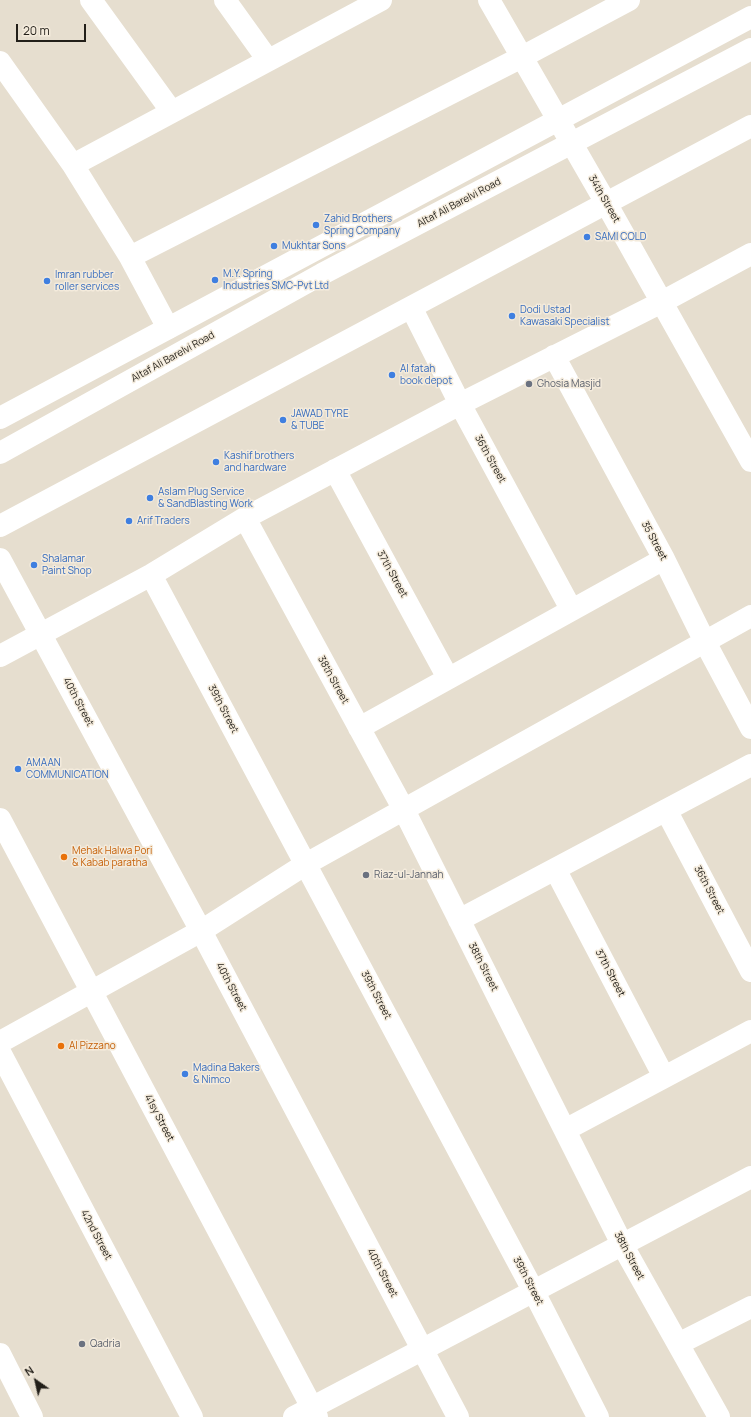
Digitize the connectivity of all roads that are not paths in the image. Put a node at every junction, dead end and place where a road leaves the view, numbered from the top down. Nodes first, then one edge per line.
1 (91, 0) edge
2 (225, 0) edge
3 (489, 0) edge
4 (629, 0) edge
5 (368, 3) edge
6 (751, 17) edge
7 (751, 49) edge
8 (522, 57) junction
9 (268, 60) junction
10 (0, 62) edge
11 (172, 112) junction
12 (559, 120) junction
13 (751, 126) edge
14 (572, 144) junction
15 (73, 165) junction
16 (606, 202) junction
17 (751, 254) edge
18 (130, 257) junction
19 (662, 302) junction
20 (411, 307) junction
21 (168, 328) junction
22 (554, 356) junction
23 (460, 404) junction
24 (0, 418) edge
25 (0, 453) edge
26 (751, 462) edge
27 (335, 470) junction
28 (245, 518) junction
29 (0, 526) edge
30 (0, 559) edge
31 (664, 559) junction
32 (151, 575) junction
33 (571, 609) junction
34 (751, 616) edge
35 (42, 634) junction
36 (705, 642) junction
37 (0, 656) edge
38 (448, 678) junction
39 (359, 728) junction
40 (751, 728) edge
41 (751, 765) edge
42 (404, 810) junction
43 (666, 810) junction
44 (0, 819) edge
45 (306, 864) junction
46 (555, 869) junction
47 (459, 920) junction
48 (201, 931) junction
49 (751, 970) edge
50 (93, 992) junction
51 (751, 1031) edge
52 (0, 1042) edge
53 (0, 1052) edge
54 (664, 1077) junction
55 (565, 1130) junction
56 (751, 1176) edge
57 (623, 1246) junction
58 (534, 1292) junction
59 (751, 1307) edge
60 (678, 1344) junction
61 (423, 1350) junction
62 (0, 1354) edge
63 (307, 1414) edge
64 (32, 1417) edge
65 (192, 1417) edge
66 (458, 1417) edge
67 (598, 1417) edge
68 (719, 1417) edge

1 - 11 street
2 - 9 street
3 - 8 street, 34th Street
4 - 8 street
5 - 9 street
6 - 12 street
7 - 14 street, Altaf Ali Barelvi Road
8 - 12 street, 34th Street
8 - 18 street
9 - 11 street
10 - 15 street
11 - 15 street
12 - 14 street, 34th Street
12 - 21 street
13 - 16 street
14 - 16 street, 34th Street
14 - 25 street, Altaf Ali Barelvi Road
15 - 18 street
16 - 19 street, 34th Street
16 - 20 street
17 - 19 street
18 - 21 street
19 - 22 street
19 - 26 street, 34th Street
20 - 23 street, 36th Street
20 - 29 street
21 - 24 street
22 - 23 street
22 - 31 street, 35 Street
23 - 27 street
23 - 33 street, 36th Street
27 - 28 street
27 - 38 street, 37th Street
28 - 32 street
28 - 39 street, 38th Street
30 - 35 street, 40th Street
31 - 33 street
31 - 36 street, 35 Street
32 - 35 street
32 - 45 street, 39th Street
33 - 38 street
34 - 36 street
35 - 37 street
35 - 48 street, 40th Street
36 - 40 street, 35 Street
36 - 42 street
38 - 39 street
39 - 42 street, 38th Street
41 - 43 street
42 - 45 street
42 - 47 street, 38th Street
43 - 46 street
43 - 49 street, 36th Street
44 - 50 street, 41sy Street
45 - 48 street
45 - 58 street, 39th Street
46 - 47 street
46 - 54 street, 37th Street
47 - 55 street, 38th Street
48 - 50 street
48 - 61 street, 40th Street
50 - 52 street
50 - 63 street, 41sy Street
51 - 54 street
53 - 65 street, 42nd Street
54 - 55 street
55 - 57 street, 38th Street
56 - 57 street
57 - 58 street
57 - 60 street, 38th Street
58 - 61 street
58 - 67 street, 39th Street
59 - 60 street
60 - 68 street, 38th Street
61 - 63 street
61 - 66 street, 40th Street
62 - 64 street

